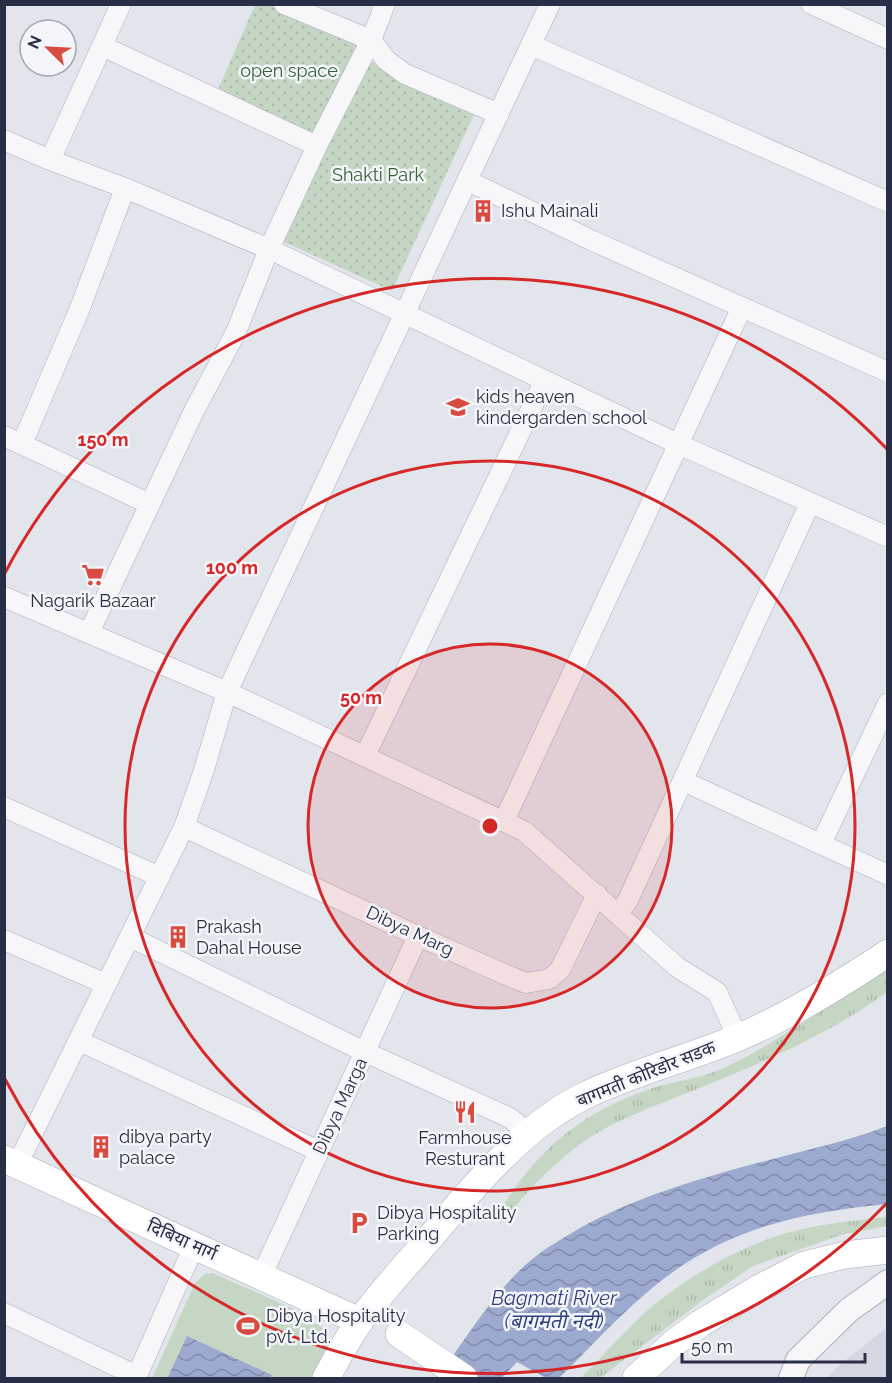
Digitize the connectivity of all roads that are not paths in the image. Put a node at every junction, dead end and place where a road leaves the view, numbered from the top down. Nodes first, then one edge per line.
1 (121, 4) edge
2 (284, 4) edge
3 (385, 4) edge
4 (550, 4) edge
5 (812, 4) edge
6 (888, 39) edge
7 (371, 40) junction
8 (531, 45) junction
9 (102, 46) junction
10 (499, 114) junction
11 (4, 140) edge
12 (317, 146) junction
13 (50, 160) junction
14 (468, 181) junction
15 (125, 188) junction
16 (888, 202) edge
17 (269, 249) junction
18 (742, 307) junction
19 (405, 315) junction
20 (888, 372) edge
21 (544, 382) junction
22 (13, 440) edge
23 (678, 444) junction
24 (810, 503) junction
25 (150, 504) junction
26 (888, 537) edge
27 (7, 604) edge
28 (89, 633) junction
29 (227, 692) junction
30 (888, 703) edge
31 (365, 756) junction
32 (683, 781) junction
33 (4, 807) edge
34 (504, 821) junction
35 (184, 827) junction
36 (821, 844) junction
37 (888, 875) edge
38 (160, 877) junction
39 (597, 894) junction
40 (618, 914) junction
41 (418, 936) junction
42 (130, 937) junction
43 (4, 940) edge
44 (888, 953) edge
45 (106, 984) junction
46 (738, 1038) junction
47 (79, 1041) junction
48 (365, 1052) junction
49 (529, 1133) junction
50 (320, 1151) junction
51 (11, 1162) edge
52 (194, 1246) junction
53 (888, 1250) edge
54 (262, 1275) junction
55 (888, 1282) edge
56 (4, 1313) edge
57 (359, 1321) junction
58 (399, 1334) dead end
59 (136, 1377) edge
60 (326, 1378) edge
61 (464, 1378) edge
62 (636, 1378) edge
63 (791, 1378) edge

1 - 9 street
2 - 7 street
3 - 7 street
4 - 8 street
5 - 6 street
7 - 10 street
7 - 12 street
8 - 10 street
8 - 16 street
9 - 12 street
9 - 13 street
10 - 14 street
11 - 13 street
12 - 17 street
13 - 15 street
14 - 18 street
14 - 19 street
15 - 17 street
15 - 22 street
17 - 19 street
17 - 25 street
18 - 20 street
18 - 23 street
19 - 21 street
19 - 29 street
21 - 23 street
21 - 31 street
22 - 25 street
23 - 24 street
23 - 34 street
24 - 26 street
24 - 32 street
25 - 28 street
27 - 28 street
28 - 29 street
29 - 31 street
29 - 35 street
30 - 36 street
31 - 34 street
32 - 36 street
32 - 40 street
33 - 38 street
34 - 39 street
35 - 38 street
35 - 41 street, Dibya Marg
36 - 37 street
38 - 42 street
39 - 40 street
39 - 41 street, Dibya Marg
40 - 46 street
41 - 48 street, Dibya Marga
42 - 45 street
42 - 48 street
43 - 45 street
44 - 46 main road, बागमती कोरिडोर सडक
45 - 47 street
46 - 49 main road, बागमती कोरिडोर सडक
47 - 50 street
47 - 51 street
48 - 49 street
48 - 50 street, Dibya Marga
49 - 57 main road, बागमती कोरिडोर सडक
50 - 54 street, Dibya Marga
51 - 52 main road, दिबिया मार्ग
52 - 54 main road, दिबिया मार्ग
52 - 59 street
53 - 62 main road
54 - 57 main road, दिबिया मार्ग
55 - 63 street
56 - 59 street
57 - 60 main road, बागमती कोरिडोर सडक
58 - 61 main road

